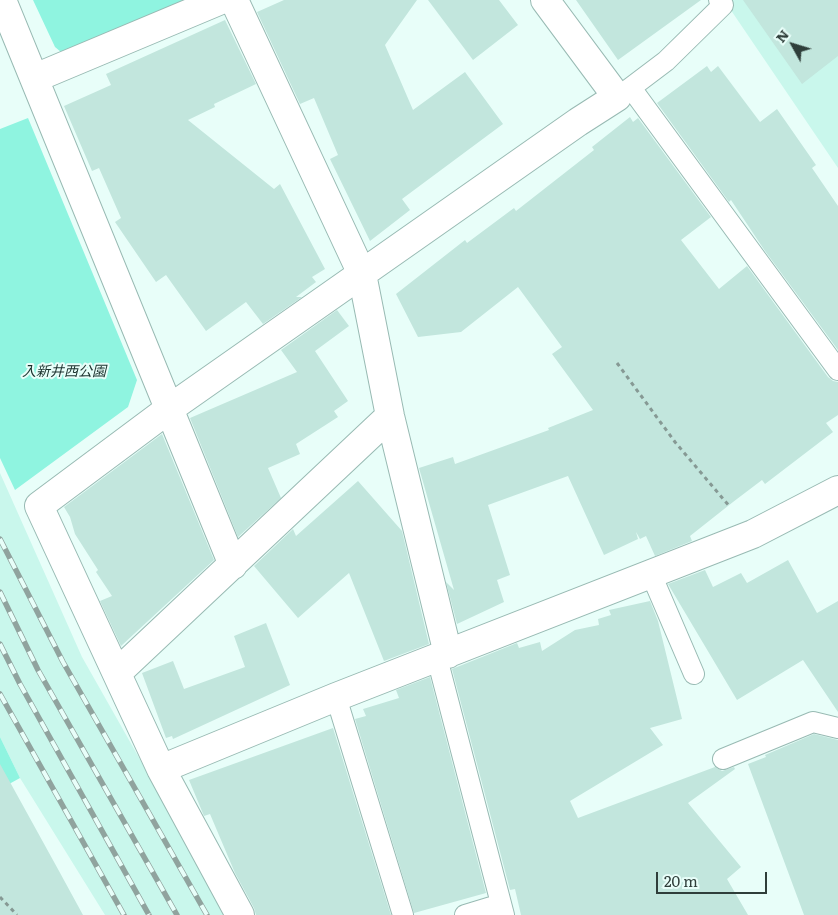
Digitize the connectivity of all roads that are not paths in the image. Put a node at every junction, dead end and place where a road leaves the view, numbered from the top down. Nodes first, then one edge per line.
1 (2, 0) edge
2 (221, 0) edge
3 (234, 0) edge
4 (545, 0) edge
5 (719, 0) edge
6 (35, 78) junction
7 (624, 93) junction
8 (362, 274) junction
9 (838, 370) edge
10 (169, 409) junction
11 (398, 429) junction
12 (835, 498) edge
13 (233, 565) junction
14 (651, 574) junction
15 (442, 656) junction
16 (117, 673) junction
17 (694, 674) dead end
18 (336, 697) junction
19 (838, 728) edge
20 (722, 759) dead end
21 (161, 769) junction
22 (502, 909) edge
23 (240, 915) edge
24 (403, 915) edge
25 (465, 915) edge

1 - 6 street
2 - 6 street
3 - 8 street
4 - 7 street
5 - 7 lane
6 - 10 street
7 - 8 street
7 - 9 lane
8 - 10 street
8 - 11 street
10 - 13 street
10 - 16 street
11 - 13 street
11 - 15 street
12 - 14 street
13 - 16 street
14 - 15 street
14 - 17 lane
15 - 18 street
15 - 22 lane
16 - 21 street
18 - 21 street
18 - 24 lane
19 - 20 lane
21 - 23 street
22 - 25 lane

